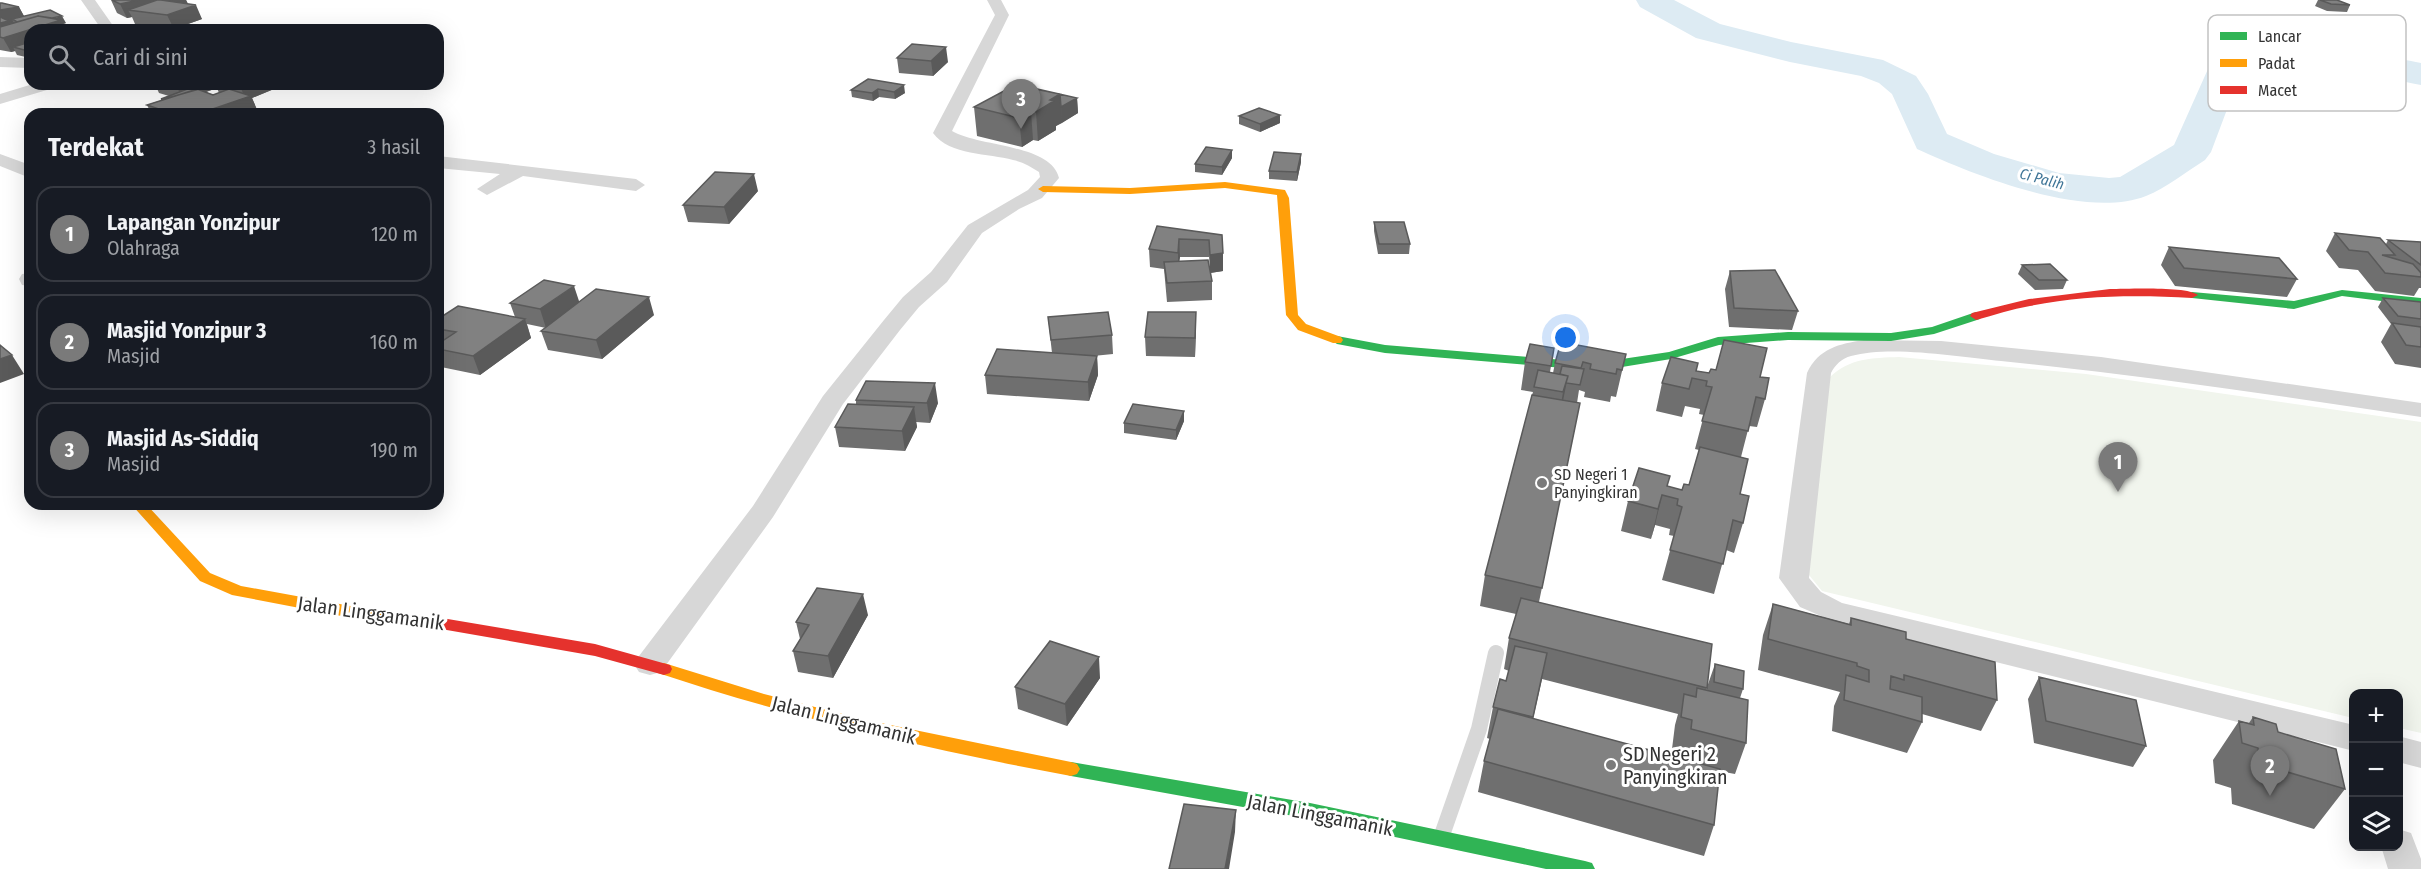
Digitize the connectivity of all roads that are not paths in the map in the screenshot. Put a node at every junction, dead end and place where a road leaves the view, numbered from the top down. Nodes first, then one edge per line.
1 (88, 0) edge
2 (994, 0) edge
3 (105, 24) edge
4 (0, 62) edge
5 (24, 63) edge
6 (31, 90) edge
7 (0, 99) edge
8 (0, 159) edge
9 (444, 163) edge
10 (24, 169) edge
11 (520, 170) junction
12 (636, 185) dead end
13 (487, 189) dead end
14 (1043, 189) junction
15 (2421, 302) edge
16 (2421, 410) edge
17 (144, 510) edge
18 (1496, 653) dead end
19 (650, 664) junction
20 (2349, 737) edge
21 (2403, 750) edge
22 (2421, 755) edge
23 (1441, 839) junction
24 (2400, 851) edge
25 (1585, 869) edge
26 (2406, 869) edge

1 - 3 street
2 - 14 street
4 - 5 street
6 - 7 street
8 - 10 street
9 - 11 street
11 - 12 street
11 - 13 street
14 - 15 street
14 - 19 street
16 - 20 street
17 - 19 street, Jalan Linggamanik
18 - 23 lane
19 - 23 street, Jalan Linggamanik
21 - 22 street
23 - 25 street, Jalan Linggamanik
24 - 26 street

